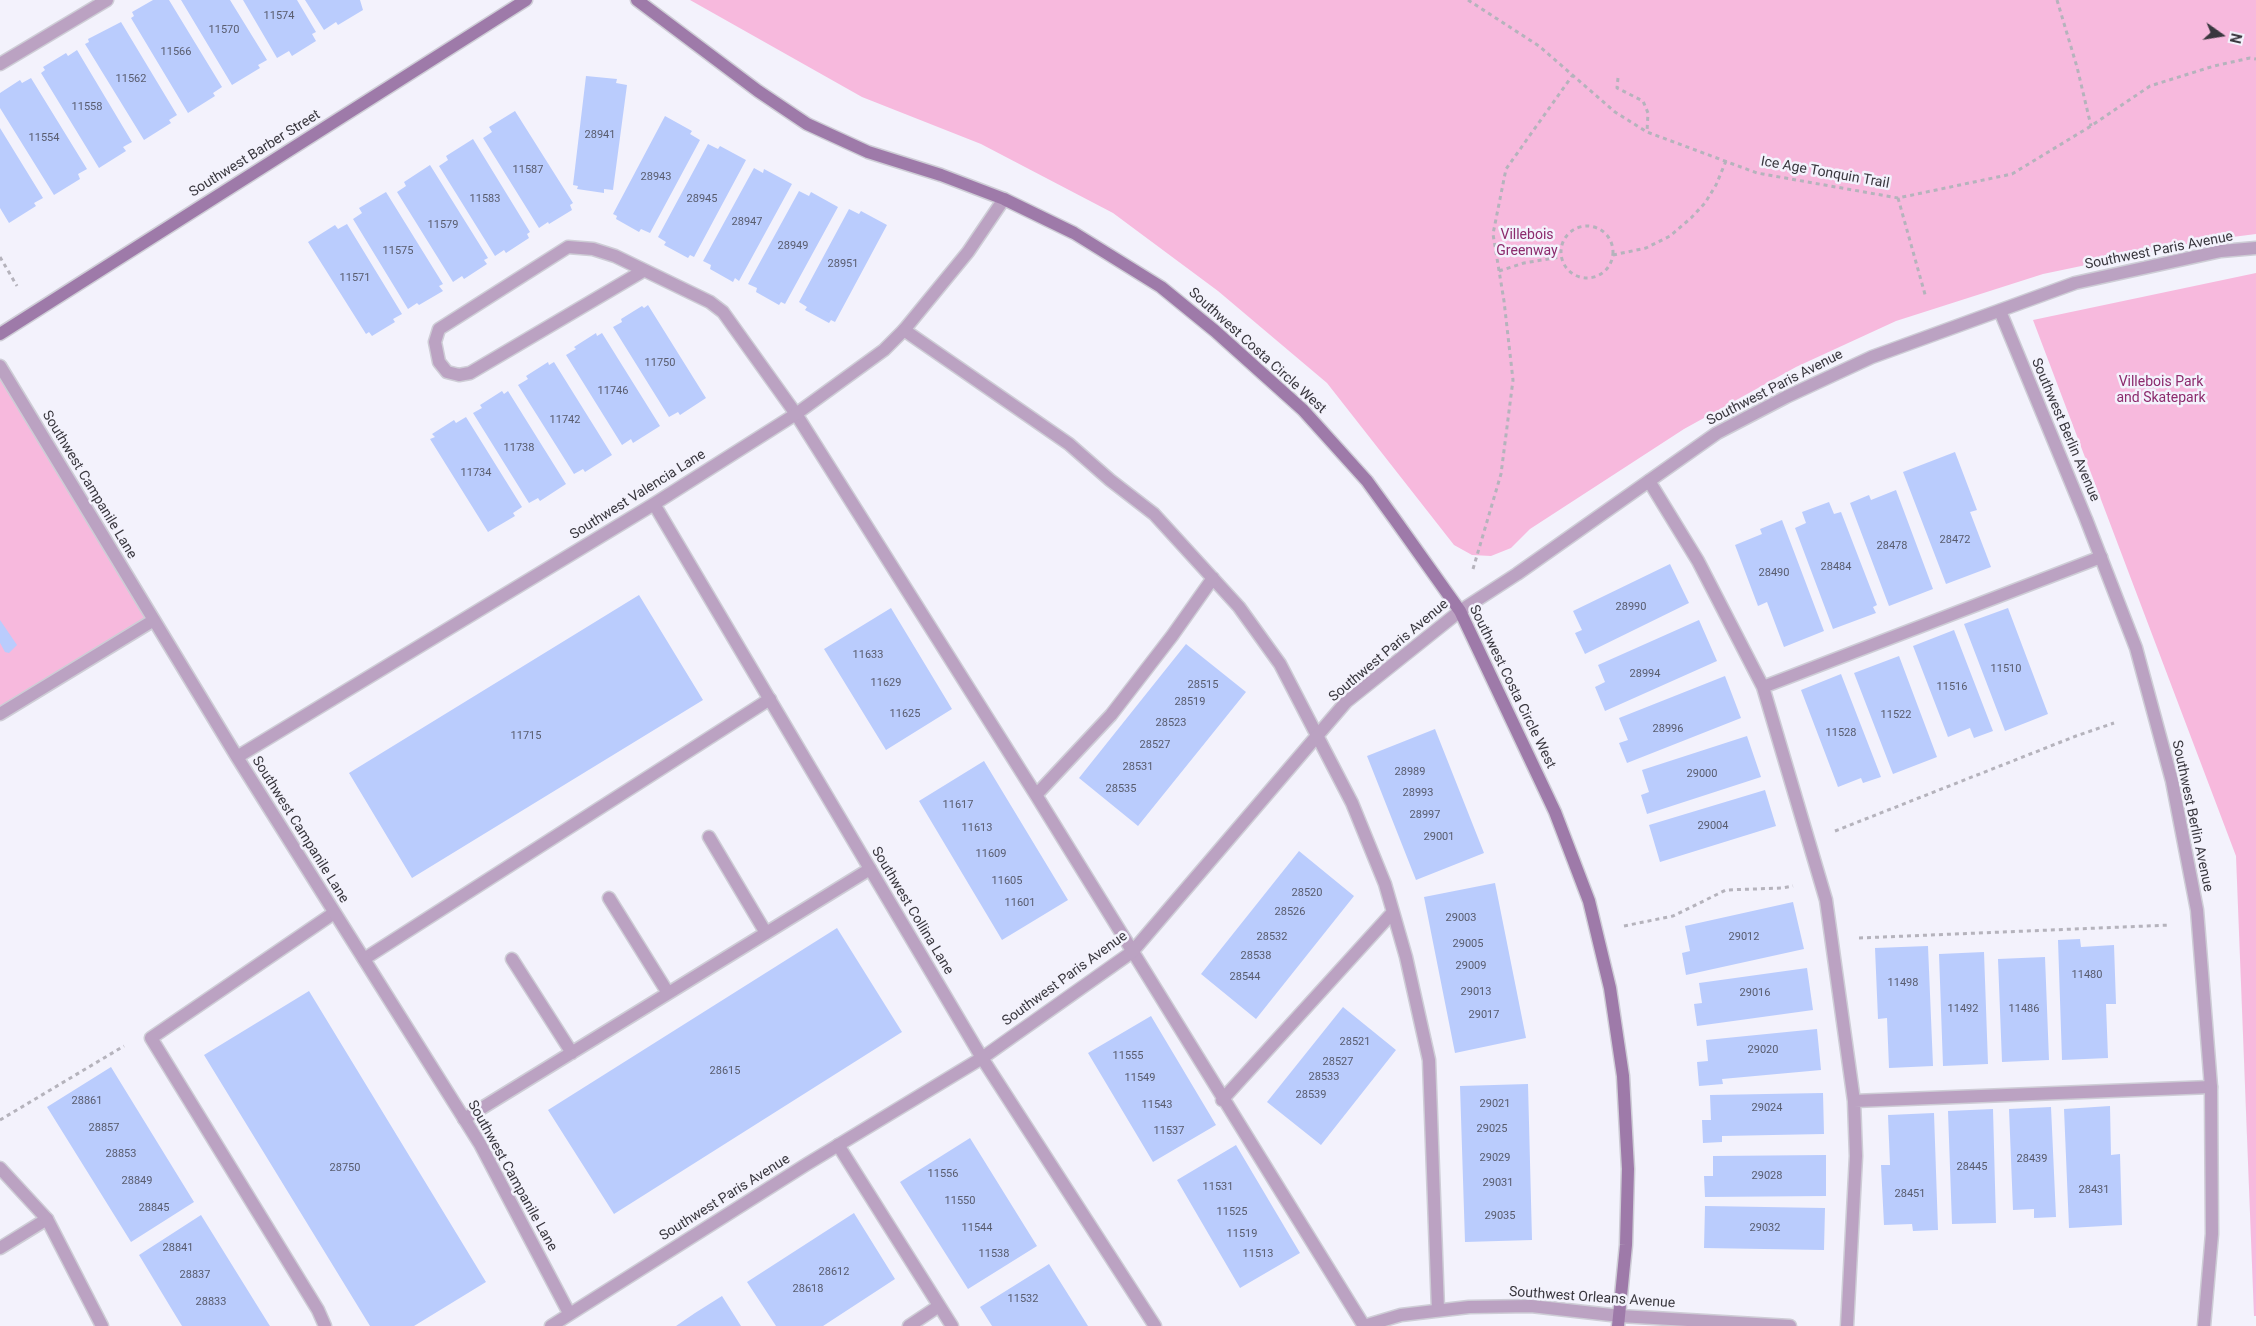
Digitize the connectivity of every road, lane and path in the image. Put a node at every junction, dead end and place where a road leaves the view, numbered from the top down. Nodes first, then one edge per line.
1 (107, 0) edge
2 (526, 0) edge
3 (637, 0) edge
4 (1468, 0) edge
5 (2057, 0) edge
6 (2256, 59) edge
7 (0, 64) edge
8 (1572, 76) junction
9 (1618, 78) dead end
10 (2091, 126) junction
11 (1647, 132) junction
12 (1726, 161) junction
13 (1898, 198) junction
14 (1004, 200) junction
15 (2256, 248) edge
16 (1613, 255) junction
17 (0, 257) edge
18 (1560, 257) junction
19 (643, 271) junction
20 (1499, 271) junction
21 (17, 286) dead end
22 (1926, 298) dead end
23 (2000, 310) junction
24 (904, 330) junction
25 (0, 334) edge
26 (0, 366) edge
27 (796, 414) junction
28 (1649, 482) junction
29 (654, 504) junction
30 (2100, 557) junction
31 (1213, 578) junction
32 (1460, 611) junction
33 (154, 620) junction
34 (1763, 687) junction
35 (770, 699) junction
36 (0, 714) edge
37 (2114, 723) dead end
38 (1316, 737) junction
39 (237, 757) junction
40 (1036, 795) junction
41 (709, 838) dead end
42 (1809, 841) junction
43 (870, 869) junction
44 (1820, 879) junction
45 (610, 898) dead end
46 (1393, 912) junction
47 (334, 913) junction
48 (2198, 923) junction
49 (1596, 930) junction
50 (766, 933) junction
51 (1832, 939) junction
52 (1132, 952) junction
53 (512, 958) dead end
54 (364, 959) junction
55 (668, 993) junction
56 (151, 1038) junction
57 (572, 1053) junction
58 (982, 1058) junction
59 (2211, 1087) junction
60 (1222, 1100) junction
61 (1854, 1101) junction
62 (464, 1119) junction
63 (0, 1120) edge
64 (838, 1145) junction
65 (0, 1168) edge
66 (47, 1219) junction
67 (0, 1248) edge
68 (939, 1306) junction
69 (1438, 1310) junction
70 (569, 1313) junction
71 (1619, 1321) edge
72 (102, 1326) edge
73 (326, 1326) edge
74 (551, 1326) edge
75 (909, 1326) edge
76 (952, 1326) edge
77 (1155, 1326) edge
78 (1364, 1326) edge
79 (1790, 1326) edge
80 (1847, 1326) edge
81 (2204, 1326) edge

1 - 7 street
2 - 25 street, Southwest Barber Street
3 - 14 street, Southwest Costa Circle West
4 - 8 path, Ice Age Tonquin Trail
5 - 10 path
6 - 10 path, Ice Age Tonquin Trail
8 - 11 path, Ice Age Tonquin Trail
8 - 20 path
9 - 11 path
10 - 13 path, Ice Age Tonquin Trail
11 - 12 path, Ice Age Tonquin Trail
12 - 13 path, Ice Age Tonquin Trail
12 - 16 path
13 - 22 path
14 - 24 street, Southwest Valencia Lane
14 - 32 street, Southwest Costa Circle West
15 - 23 street, Southwest Paris Avenue
16 - 18 path
16 - 18 path
17 - 21 path
18 - 20 path
19 - 19 street
19 - 27 street
20 - 32 path
23 - 28 street, Southwest Paris Avenue
23 - 30 street, Southwest Berlin Avenue
24 - 27 street, Southwest Valencia Lane
24 - 31 street
26 - 33 street, Southwest Campanile Lane
27 - 29 street, Southwest Valencia Lane
27 - 40 street
28 - 32 street, Southwest Paris Avenue
28 - 34 street
29 - 35 street, Southwest Collina Lane
29 - 39 street, Southwest Valencia Lane
30 - 34 street
30 - 48 street, Southwest Berlin Avenue
31 - 38 street
31 - 40 street
32 - 38 street, Southwest Paris Avenue
32 - 49 street, Southwest Costa Circle West
33 - 36 street
33 - 39 street, Southwest Campanile Lane
34 - 42 street
35 - 43 street, Southwest Collina Lane
35 - 54 street
37 - 42 path
38 - 46 street
38 - 52 street, Southwest Paris Avenue
39 - 47 street, Southwest Campanile Lane
40 - 52 street
41 - 50 street
42 - 44 street
43 - 50 street
43 - 58 street, Southwest Collina Lane
44 - 49 path
44 - 51 street
45 - 55 street
46 - 60 street
46 - 69 street
47 - 54 street, Southwest Campanile Lane
47 - 56 street
48 - 51 path
48 - 59 street, Southwest Berlin Avenue
49 - 71 street, Southwest Costa Circle West
50 - 55 street
51 - 61 street
52 - 58 street, Southwest Paris Avenue
52 - 60 street
53 - 57 street
54 - 62 street, Southwest Campanile Lane
55 - 57 street
56 - 63 path
56 - 73 street
57 - 62 street
58 - 64 street, Southwest Paris Avenue
58 - 77 street, Southwest Collina Lane
59 - 61 street
59 - 81 street, Southwest Berlin Avenue
60 - 78 street
61 - 80 street
62 - 70 street, Southwest Campanile Lane
64 - 68 street
64 - 70 street, Southwest Paris Avenue
65 - 66 street
66 - 67 street
66 - 72 street
68 - 75 street
68 - 76 street
69 - 71 street, Southwest Orleans Avenue
69 - 78 street, Southwest Orleans Avenue
70 - 74 street, Southwest Paris Avenue
71 - 79 street, Southwest Orleans Avenue

